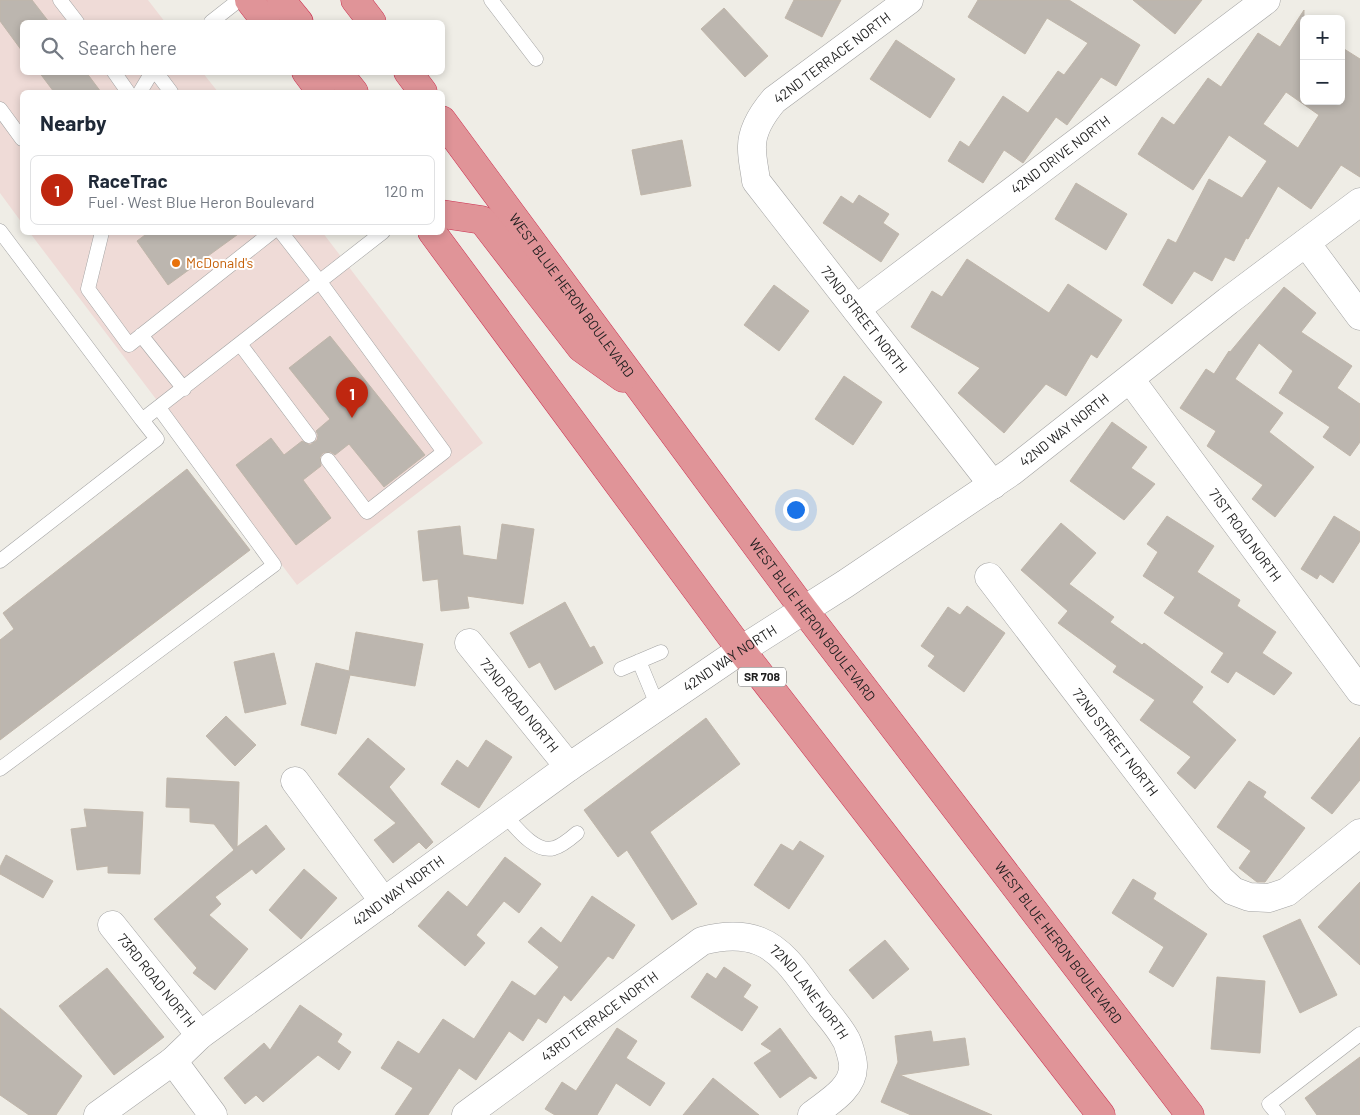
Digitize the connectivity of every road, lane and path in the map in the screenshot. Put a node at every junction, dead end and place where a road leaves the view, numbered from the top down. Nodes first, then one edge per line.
1 (60, 0) edge
2 (239, 0) edge
3 (248, 0) edge
4 (281, 0) edge
5 (355, 0) edge
6 (491, 0) edge
7 (1266, 0) edge
8 (900, 3) edge
9 (75, 20) edge
10 (214, 20) edge
11 (264, 20) edge
12 (297, 20) edge
13 (370, 20) edge
14 (536, 60) dead end
15 (116, 75) edge
16 (150, 75) edge
17 (158, 75) edge
18 (308, 75) edge
19 (340, 75) edge
20 (410, 75) edge
21 (127, 90) edge
22 (141, 90) edge
23 (170, 90) edge
24 (320, 90) edge
25 (352, 90) edge
26 (422, 90) edge
27 (0, 109) edge
28 (445, 124) edge
29 (20, 136) edge
30 (752, 148) joint
31 (1360, 202) edge
32 (445, 214) edge
33 (0, 231) edge
34 (101, 235) edge
35 (268, 235) edge
36 (283, 235) edge
37 (379, 235) edge
38 (434, 235) edge
39 (1306, 243) junction
40 (320, 282) junction
41 (856, 309) junction
42 (1360, 316) edge
43 (141, 335) junction
44 (240, 344) junction
45 (1130, 379) junction
46 (184, 389) junction
47 (644, 394) junction
48 (159, 408) junction
49 (142, 420) junction
50 (309, 436) dead end
51 (328, 460) dead end
52 (993, 485) junction
53 (0, 561) edge
54 (989, 577) dead end
55 (804, 610) junction
56 (469, 643) dead end
57 (741, 650) junction
58 (661, 652) dead end
59 (639, 661) junction
60 (621, 669) dead end
61 (1360, 691) edge
62 (658, 707) junction
63 (569, 767) junction
64 (0, 769) edge
65 (295, 781) dead end
66 (504, 814) junction
67 (577, 833) dead end
68 (1360, 833) edge
69 (384, 902) junction
70 (112, 925) dead end
71 (742, 936) joint
72 (1360, 1034) edge
73 (200, 1035) junction
74 (173, 1061) junction
75 (98, 1115) edge
76 (213, 1115) edge
77 (466, 1115) edge
78 (812, 1115) edge
79 (1101, 1115) edge
80 (1190, 1115) edge
81 (1278, 1115) edge

1 - 9 lane
2 - 10 lane
3 - 11 highway
4 - 12 highway
5 - 13 highway
6 - 14 lane
7 - 41 street, 42ND DRIVE NORTH
8 - 30 street, 42ND TERRACE NORTH
15 - 21 lane
16 - 22 lane
17 - 23 lane
18 - 24 highway
19 - 25 highway
20 - 26 highway
27 - 29 lane
28 - 47 highway, WEST BLUE HERON BOULEVARD
30 - 41 street, 72ND STREET NORTH
31 - 39 street, 42ND WAY NORTH
32 - 47 highway
33 - 49 lane
34 - 43 lane
35 - 43 lane
36 - 40 lane
37 - 40 lane
38 - 57 highway, SR 708
39 - 42 street
39 - 45 street, 42ND WAY NORTH
40 - 44 lane
40 - 51 lane
41 - 52 street, 72ND STREET NORTH
43 - 46 lane
44 - 46 lane
44 - 50 lane
45 - 52 street, 42ND WAY NORTH
45 - 61 street, 71ST ROAD NORTH
46 - 48 lane
47 - 55 highway, WEST BLUE HERON BOULEVARD
48 - 49 lane
48 - 64 lane
49 - 53 lane
52 - 55 street, 42ND WAY NORTH
54 - 68 street, 72ND STREET NORTH
55 - 57 street, 42ND WAY NORTH
55 - 80 highway, WEST BLUE HERON BOULEVARD
56 - 63 street, 72ND ROAD NORTH
57 - 62 street, 42ND WAY NORTH
57 - 79 highway, SR 708
58 - 59 lane
59 - 60 lane
59 - 62 lane
62 - 63 street, 42ND WAY NORTH
63 - 66 street, 42ND WAY NORTH
65 - 69 street
66 - 67 lane
66 - 69 street, 42ND WAY NORTH
69 - 73 street, 42ND WAY NORTH
70 - 73 street, 73RD ROAD NORTH
71 - 77 street, 43RD TERRACE NORTH
71 - 78 street, 72ND LANE NORTH
72 - 81 lane
73 - 74 street, 42ND WAY NORTH
74 - 75 street, 42ND WAY NORTH
74 - 76 street

